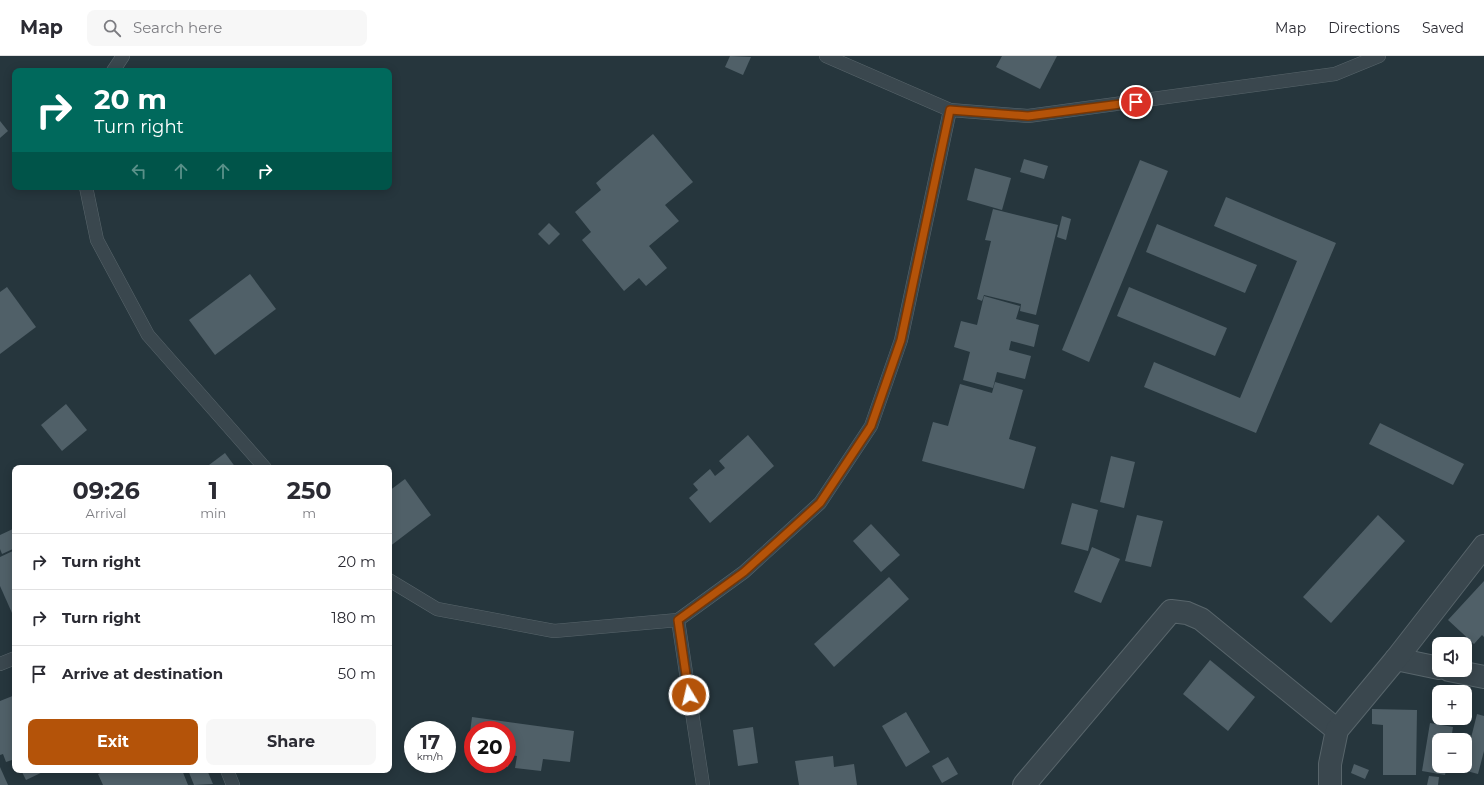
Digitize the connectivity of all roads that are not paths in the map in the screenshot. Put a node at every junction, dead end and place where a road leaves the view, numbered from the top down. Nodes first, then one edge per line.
1 (123, 56) edge
2 (826, 56) edge
3 (1379, 56) edge
4 (115, 68) edge
5 (950, 110) junction
6 (87, 190) edge
7 (262, 465) edge
8 (1484, 546) edge
9 (392, 582) edge
10 (678, 620) junction
11 (12, 659) edge
12 (1396, 659) junction
13 (0, 664) edge
14 (1432, 667) edge
15 (1472, 675) edge
16 (1484, 677) edge
17 (1337, 730) junction
18 (228, 773) edge
19 (233, 785) edge
20 (702, 785) edge
21 (1024, 785) edge
22 (1330, 785) edge

1 - 4 lane
2 - 5 lane
3 - 5 lane
5 - 10 lane
6 - 7 lane
8 - 12 street
9 - 10 lane
10 - 20 lane
11 - 13 lane
12 - 14 street
12 - 17 street
15 - 16 street
17 - 21 street
17 - 22 street
18 - 19 lane

